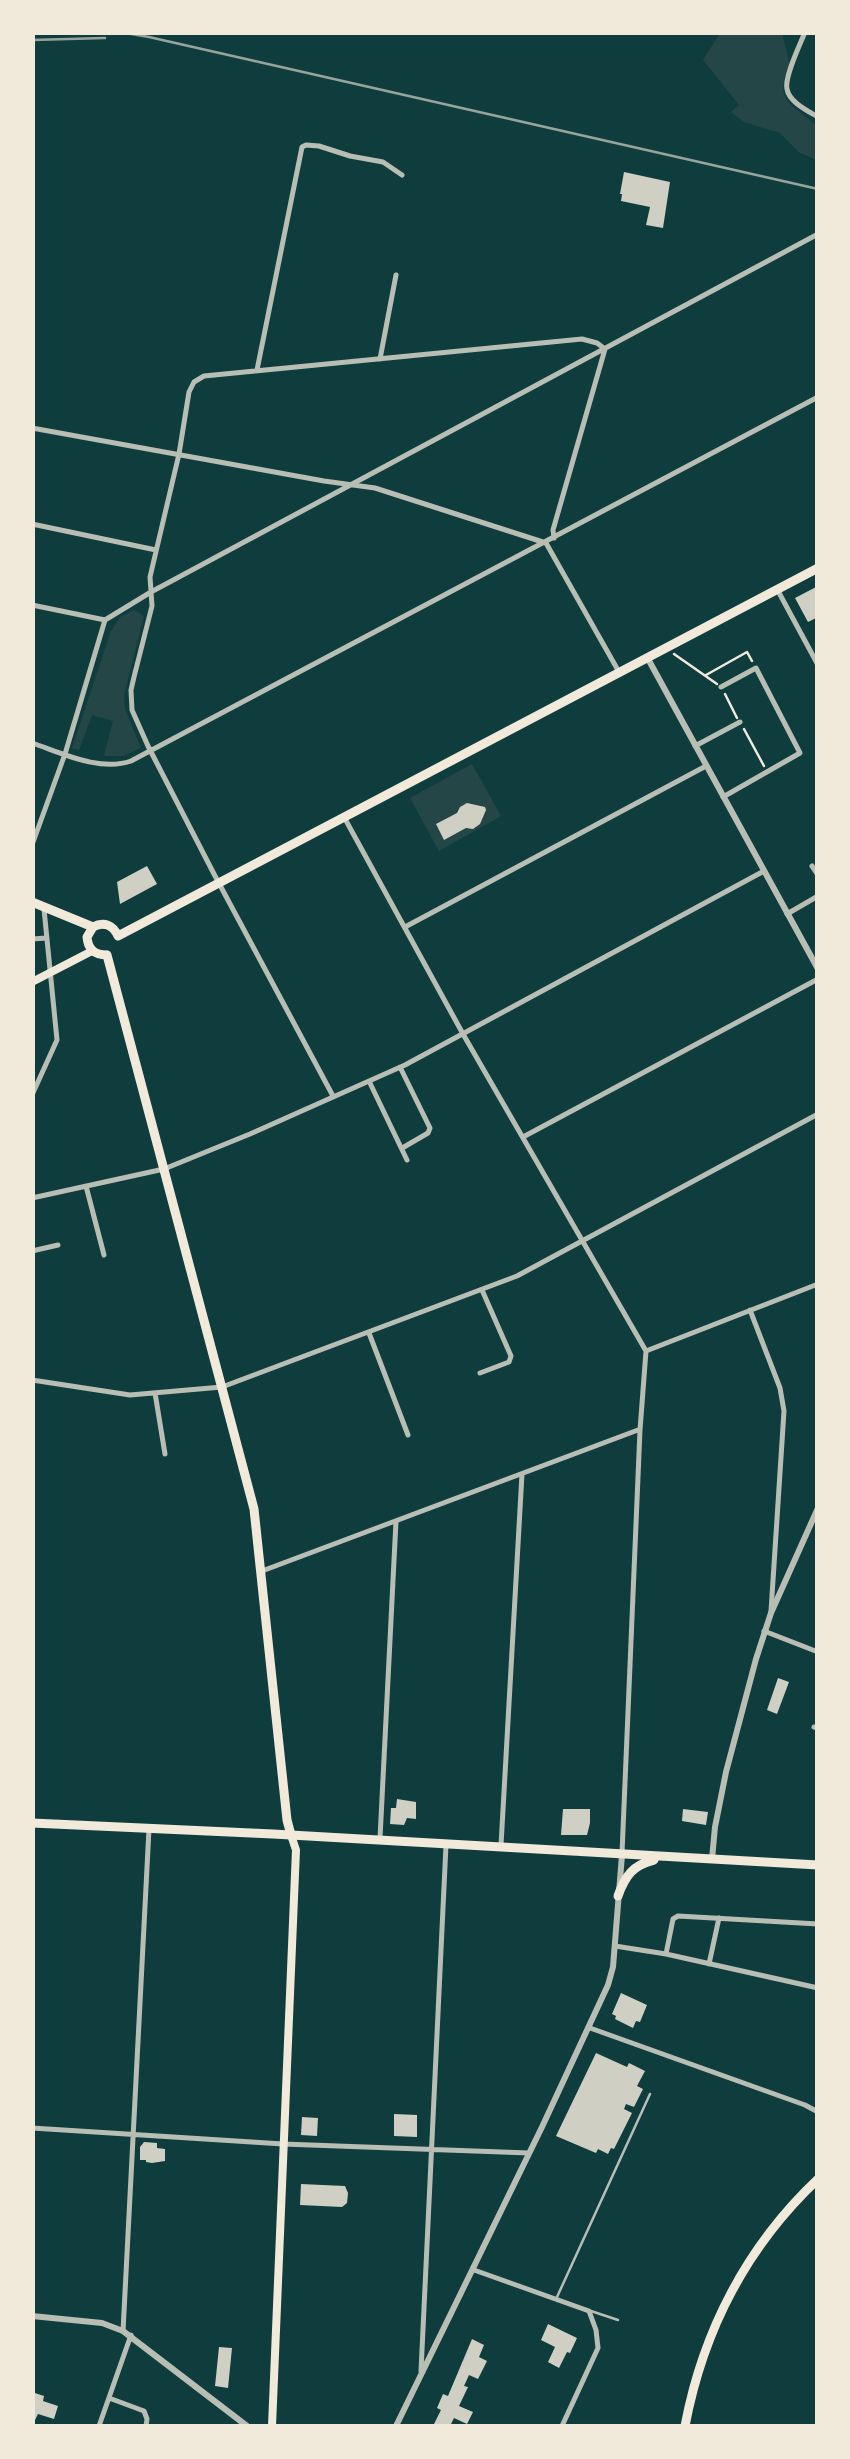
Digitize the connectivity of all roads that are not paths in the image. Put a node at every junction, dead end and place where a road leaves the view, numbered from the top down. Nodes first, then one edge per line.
1 (804, 32) edge
2 (818, 118) edge
3 (402, 174) dead end
4 (818, 234) edge
5 (396, 275) dead end
6 (605, 349) junction
7 (380, 358) junction
8 (257, 370) junction
9 (818, 397) edge
10 (32, 428) edge
11 (179, 454) junction
12 (352, 484) junction
13 (32, 524) edge
14 (554, 538) junction
15 (546, 543) junction
16 (156, 550) junction
17 (818, 568) edge
18 (777, 590) junction
19 (152, 592) junction
20 (32, 605) edge
21 (106, 620) junction
22 (646, 657) junction
23 (818, 665) edge
24 (619, 672) junction
25 (721, 687) road end
26 (740, 722) road end
27 (32, 743) edge
28 (695, 746) junction
29 (151, 752) junction
30 (65, 754) junction
31 (706, 766) junction
32 (723, 796) junction
33 (344, 817) junction
34 (32, 846) edge
35 (812, 866) dead end
36 (764, 870) junction
37 (818, 875) edge
38 (219, 883) junction
39 (818, 896) edge
40 (32, 902) edge
41 (44, 906) junction
42 (787, 914) junction
43 (405, 926) junction
44 (93, 927) junction
45 (118, 936) junction
46 (46, 938) junction
47 (32, 939) edge
48 (92, 951) junction
49 (107, 954) junction
50 (818, 969) edge
51 (50, 973) junction
52 (818, 979) edge
53 (32, 982) edge
54 (463, 1034) junction
55 (400, 1067) junction
56 (369, 1081) junction
57 (32, 1096) edge
58 (334, 1096) junction
59 (818, 1114) edge
60 (523, 1137) junction
61 (404, 1147) dead end
62 (406, 1160) dead end
63 (164, 1168) junction
64 (86, 1186) junction
65 (32, 1198) edge
66 (582, 1240) junction
67 (58, 1245) dead end
68 (32, 1252) edge
69 (104, 1255) dead end
70 (818, 1284) edge
71 (482, 1290) junction
72 (750, 1310) junction
73 (369, 1333) junction
74 (646, 1351) junction
75 (480, 1373) dead end
76 (32, 1380) edge
77 (222, 1388) junction
78 (155, 1392) junction
79 (640, 1430) junction
80 (408, 1436) dead end
81 (165, 1454) dead end
82 (522, 1474) junction
83 (818, 1508) edge
84 (396, 1521) junction
85 (262, 1571) junction
86 (771, 1613) junction
87 (764, 1631) junction
88 (818, 1652) edge
89 (32, 1823) edge
90 (149, 1828) junction
91 (291, 1835) junction
92 (380, 1841) junction
93 (446, 1845) junction
94 (501, 1848) junction
95 (622, 1855) junction
96 (666, 1858) junction
97 (712, 1860) junction
98 (818, 1865) edge
99 (618, 1896) junction
100 (719, 1918) junction
101 (818, 1924) edge
102 (615, 1946) junction
103 (666, 1954) junction
104 (710, 1964) junction
105 (818, 1988) edge
106 (590, 2028) junction
107 (650, 2094) dead end
108 (818, 2112) edge
109 (32, 2128) edge
110 (134, 2134) junction
111 (283, 2144) junction
112 (432, 2150) junction
113 (530, 2153) junction
114 (818, 2179) edge
115 (474, 2270) junction
116 (557, 2299) junction
117 (589, 2311) junction
118 (32, 2316) edge
119 (618, 2320) dead end
120 (127, 2333) junction
121 (421, 2375) junction
122 (109, 2398) junction
123 (99, 2426) edge
124 (146, 2426) edge
125 (247, 2426) edge
126 (272, 2426) edge
127 (396, 2426) edge
128 (562, 2426) edge
129 (684, 2426) edge

1 - 2 street
3 - 8 street
4 - 6 street
5 - 7 street
6 - 7 street
6 - 12 street
6 - 14 street
7 - 8 street
8 - 11 street
9 - 14 street
10 - 11 street
11 - 12 street
11 - 16 street
12 - 15 street
12 - 19 street
13 - 16 street
14 - 15 street
15 - 24 street
15 - 29 street
16 - 19 street
17 - 18 main road
18 - 22 main road
18 - 23 street
19 - 21 street
19 - 29 street
20 - 21 street
21 - 30 street
22 - 24 main road
22 - 28 street
24 - 33 main road
25 - 32 street
26 - 28 street
27 - 30 street
28 - 31 street
29 - 30 street
29 - 38 street
30 - 34 street
31 - 32 street
31 - 43 street
32 - 36 street
33 - 38 main road
33 - 43 street
35 - 37 street
36 - 42 street
36 - 54 street
38 - 45 main road
38 - 58 street
39 - 42 street
40 - 41 main road
41 - 44 main road
41 - 46 street
42 - 50 street
43 - 54 street
44 - 45 main road
44 - 48 main road
45 - 49 main road
46 - 47 street
46 - 51 street
48 - 49 main road
48 - 51 main road
49 - 63 main road
51 - 53 main road
51 - 57 street
52 - 60 street
54 - 55 street
54 - 60 street
55 - 56 street
55 - 61 street
56 - 58 street
56 - 62 street
58 - 63 street
59 - 66 street
60 - 66 street
63 - 64 street
63 - 77 main road
64 - 65 street
64 - 69 street
66 - 71 street
66 - 74 street
67 - 68 street
70 - 72 street
71 - 73 street
71 - 75 street
72 - 74 street
72 - 86 street
73 - 77 street
73 - 80 street
74 - 79 street
76 - 78 street
77 - 78 street
77 - 85 main road
78 - 81 street
79 - 82 street
79 - 95 street
82 - 84 street
82 - 94 street
83 - 86 street
84 - 85 street
84 - 92 street
85 - 91 main road
86 - 87 street
87 - 88 street
87 - 97 street
89 - 90 main road
90 - 91 main road
90 - 110 street
91 - 92 main road
91 - 111 main road
92 - 93 main road
93 - 94 main road
93 - 112 street
94 - 95 main road
95 - 96 main road
95 - 99 street
96 - 97 main road
96 - 99 main road
97 - 98 main road
99 - 102 street
100 - 101 street
100 - 103 street
100 - 104 street
102 - 103 street
102 - 106 street
103 - 104 street
104 - 105 street
106 - 108 street
106 - 113 street
107 - 116 lane
109 - 110 street
110 - 111 street
110 - 120 street
111 - 112 street
111 - 126 main road
112 - 113 street
112 - 121 street
113 - 115 street
114 - 129 main road
115 - 116 street
115 - 121 street
116 - 117 street
117 - 119 lane
117 - 128 street
118 - 120 street
120 - 122 street
120 - 125 street
121 - 127 street
122 - 123 street
122 - 124 street

